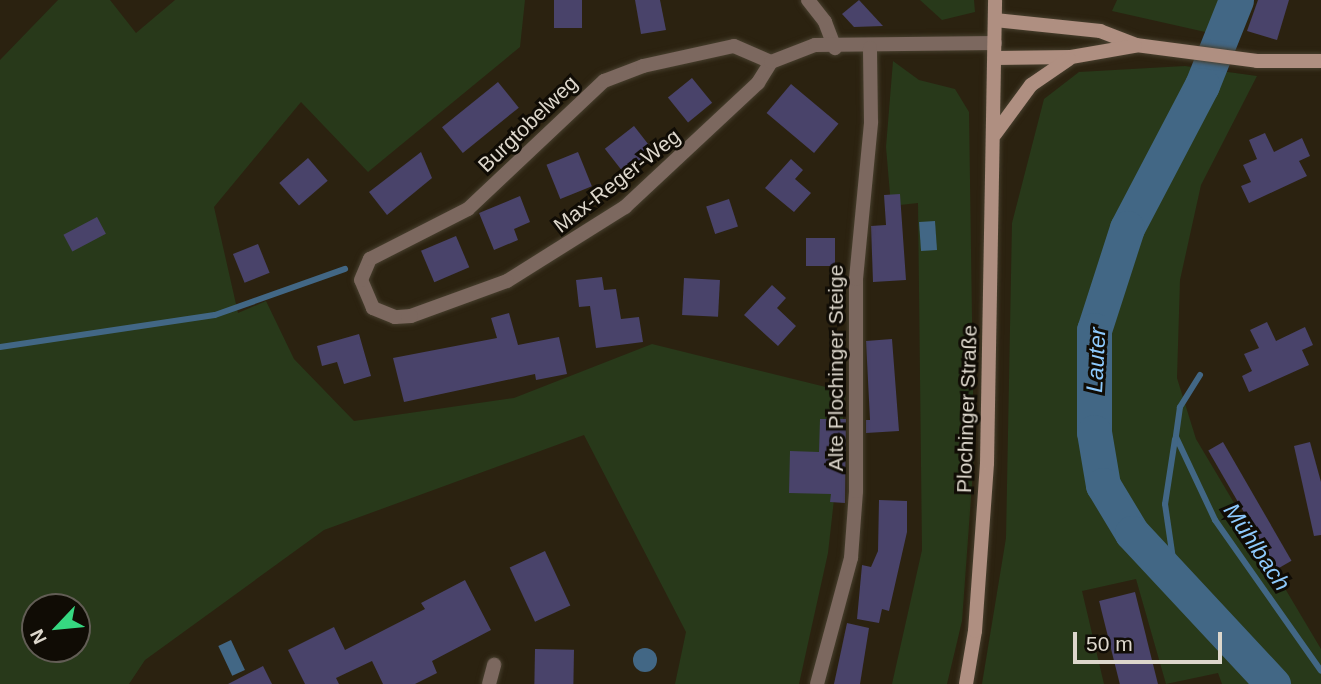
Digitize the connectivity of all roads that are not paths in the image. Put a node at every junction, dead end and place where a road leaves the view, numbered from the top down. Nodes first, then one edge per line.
1 (808, 0) edge
2 (995, 0) edge
3 (995, 20) junction
4 (1136, 45) junction
5 (835, 48) junction
6 (870, 48) junction
7 (995, 51) junction
8 (1071, 57) junction
9 (1321, 61) edge
10 (771, 62) junction
11 (995, 134) junction
12 (361, 280) joint
13 (494, 665) dead end
14 (489, 684) edge
15 (817, 684) edge
16 (965, 684) edge

1 - 5 street
2 - 3 main road, Plochinger Straße
3 - 4 main road
3 - 7 main road, Plochinger Straße
4 - 8 main road
4 - 9 main road
5 - 6 street
5 - 10 street
6 - 7 street
6 - 15 street, Alte Plochinger Steige
7 - 8 main road
7 - 11 main road, Plochinger Straße
8 - 11 main road
10 - 12 street, Burgtobelweg
10 - 12 street, Max-Reger-Weg
11 - 16 main road, Plochinger Straße
13 - 14 street

